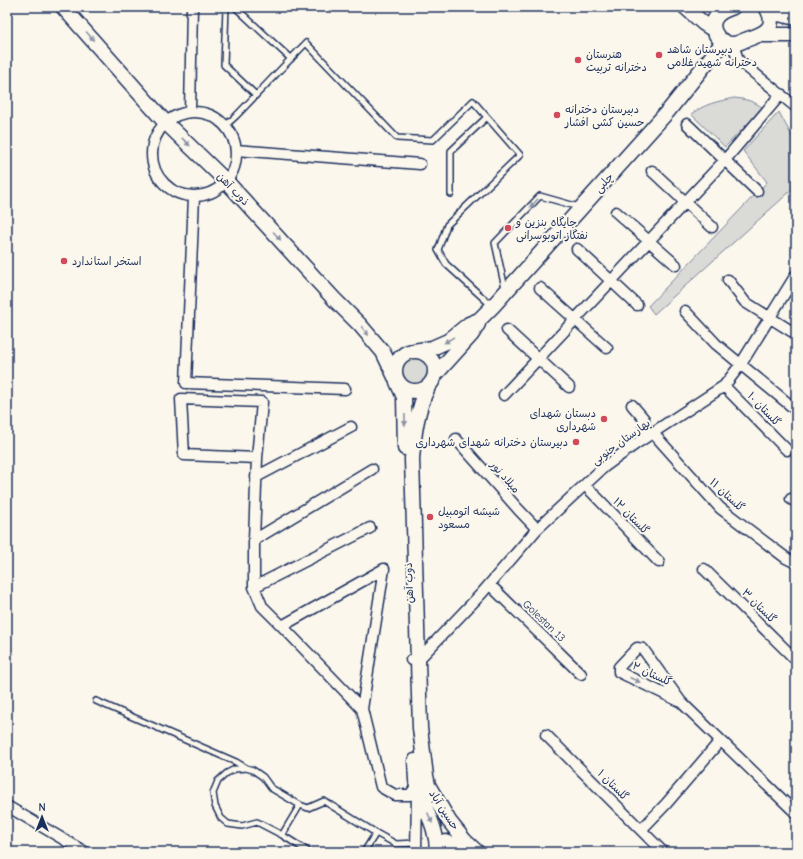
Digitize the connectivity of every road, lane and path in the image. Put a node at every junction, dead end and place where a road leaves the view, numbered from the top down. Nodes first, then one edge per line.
1 (63, 7) edge
2 (192, 7) edge
3 (226, 7) edge
4 (235, 7) edge
5 (686, 7) edge
6 (733, 7) edge
7 (767, 9) edge
8 (796, 18) edge
9 (714, 30) junction
10 (761, 35) junction
11 (796, 35) edge
12 (728, 43) junction
13 (291, 59) junction
14 (781, 94) junction
15 (256, 95) junction
16 (796, 107) edge
17 (190, 112) junction
18 (487, 117) junction
19 (165, 122) junction
20 (687, 124) dead end
21 (225, 126) junction
22 (236, 150) junction
23 (725, 160) junction
24 (420, 164) dead end
25 (652, 171) dead end
26 (227, 182) junction
27 (757, 191) dead end
28 (451, 194) dead end
29 (194, 196) junction
30 (685, 202) junction
31 (582, 208) junction
32 (616, 212) dead end
33 (712, 227) dead end
34 (648, 241) junction
35 (577, 249) dead end
36 (676, 265) dead end
37 (796, 275) edge
38 (612, 280) junction
39 (728, 280) dead end
40 (540, 288) dead end
41 (506, 293) junction
42 (637, 305) dead end
43 (493, 306) junction
44 (685, 311) dead end
45 (769, 318) junction
46 (575, 319) junction
47 (479, 320) junction
48 (508, 330) dead end
49 (796, 334) edge
50 (607, 348) dead end
51 (414, 351) junction
52 (538, 358) junction
53 (741, 364) junction
54 (396, 380) junction
55 (431, 381) junction
56 (569, 386) dead end
57 (724, 386) junction
58 (345, 389) dead end
59 (504, 395) dead end
60 (632, 405) dead end
61 (796, 410) edge
62 (351, 428) dead end
63 (651, 434) junction
64 (456, 439) dead end
65 (787, 450) dead end
66 (257, 458) junction
67 (372, 469) dead end
68 (256, 477) junction
69 (585, 485) junction
70 (370, 528) dead end
71 (537, 529) junction
72 (254, 540) junction
73 (659, 562) dead end
74 (796, 562) edge
75 (704, 569) dead end
76 (490, 585) junction
77 (254, 587) junction
78 (282, 626) junction
79 (414, 660) junction
80 (796, 660) edge
81 (581, 674) dead end
82 (96, 701) dead end
83 (681, 702) junction
84 (362, 709) junction
85 (546, 735) dead end
86 (720, 741) junction
87 (246, 768) junction
88 (422, 785) junction
89 (300, 805) junction
90 (7, 806) edge
91 (796, 814) edge
92 (641, 830) junction
93 (376, 833) junction
94 (282, 835) junction
95 (416, 848) edge
96 (86, 852) edge
97 (309, 852) edge
98 (364, 852) edge
99 (438, 852) edge
100 (462, 852) edge
101 (477, 852) edge
102 (663, 852) edge

1 -> 19 main road, ذوب آهن
2 - 17 street
3 - 15 lane
4 - 13 lane
5 - 9 main road
6 - 9 main road
7 - 8 main road
7 - 10 main road
9 - 12 main road
10 - 11 main road
10 - 12 main road
12 - 14 street
12 - 31 main road, چلبی
13 - 15 lane
13 - 18 lane
14 - 16 street
14 - 23 street
15 - 21 lane
17 - 19 street
17 - 21 street
18 - 28 lane
18 - 43 lane
19 -> 26 main road, ذوب آهن
19 - 29 street
20 - 23 street
21 - 22 street
22 - 24 street
22 - 26 street
23 - 27 street
23 - 30 street
25 - 30 street
26 - 29 street
26 -> 54 main road, ذوب آهن
29 - 58 street
30 - 33 street
30 - 34 street
31 - 41 main road, چلبی
31 -> 41 lane
32 - 34 street
34 - 36 street
34 - 38 street
35 - 38 street
37 - 45 street, بهارستان جنوبی
38 - 42 street
38 - 46 street
39 - 45 street
40 - 46 street
41 - 43 main road, چلبی
43 - 47 main road, چلبی
44 - 53 street
45 - 49 street
45 - 53 street, بهارستان جنوبی
46 - 50 street
46 - 52 street
47 -> 51 main road
47 - 55 main road
48 - 52 street
51 - 54 main road
51 - 55 main road
52 - 56 street
52 - 59 street
53 - 57 street, بهارستان جنوبی
53 - 61 street
54 - 55 main road
54 -> 79 main road, ذوب آهن
55 - 79 main road, ذوب آهن
57 - 63 street, بهارستان جنوبی
57 - 65 street, گلستان ۱۰
60 - 63 street
62 - 68 street
63 - 69 street, بهارستان جنوبی
63 - 74 street, گلستان ۱۱
64 - 71 street, میلاد نور
66 - 66 street
66 - 68 street
67 - 72 street
68 - 72 street
69 - 71 street, بهارستان جنوبی
69 - 73 street, گلستان ۱۲
70 - 77 street
71 - 76 street, بهارستان جنوبی
72 - 77 street
75 - 80 street, گلستان ۳
76 - 79 street, بهارستان جنوبی
76 - 81 street, Golestan 13
77 - 78 street
78 - 84 street
78 - 84 street
79 - 88 main road, ذوب آهن
82 - 87 lane
83 -> 83 street, گلستان ۲
83 - 86 street, گلستان ۲
84 - 88 street
85 - 92 street, گلستان ۱
86 - 91 street, گلستان ۲
86 - 92 street
87 - 89 lane
87 - 94 lane
88 - 95 street
88 -> 99 main road, حسین آباد
88 - 101 main road, حسین آباد
89 - 93 lane
89 - 94 lane
90 - 96 street
92 - 102 street, گلستان ۱
93 - 95 lane
93 - 98 lane
94 - 97 lane
99 - 100 main road, حسین آباد

